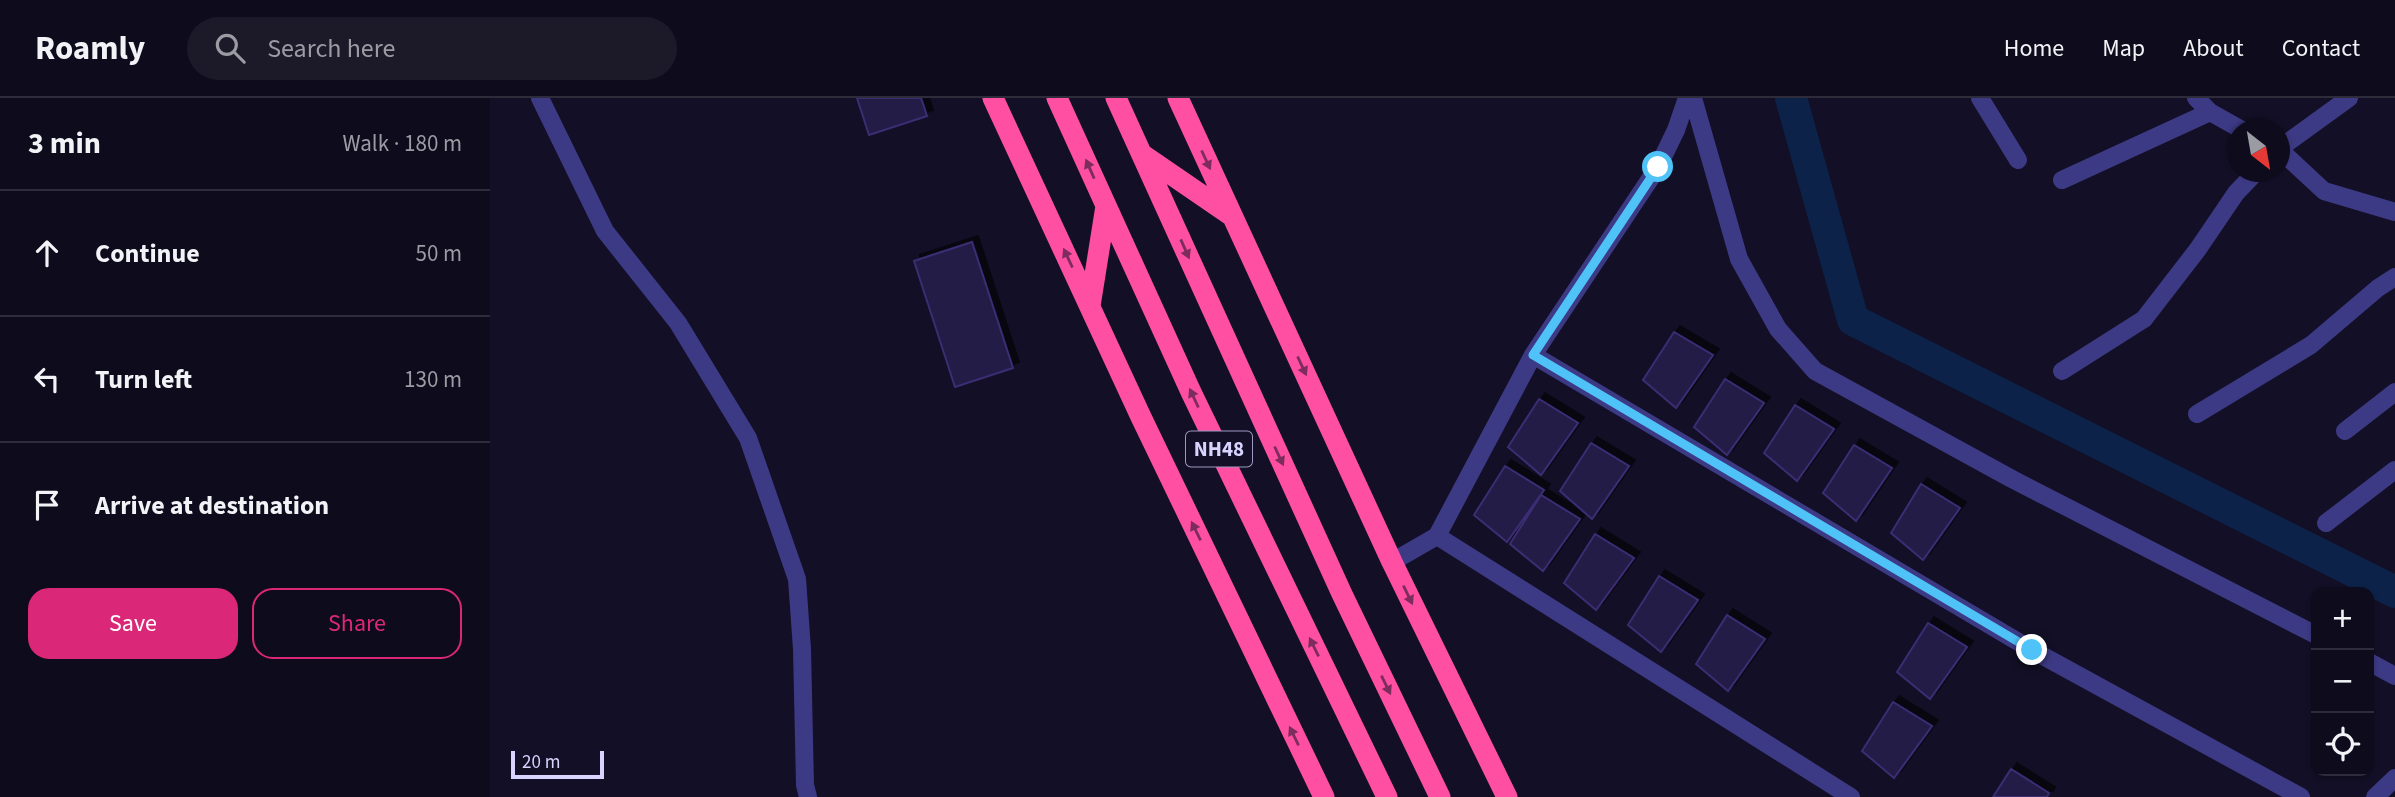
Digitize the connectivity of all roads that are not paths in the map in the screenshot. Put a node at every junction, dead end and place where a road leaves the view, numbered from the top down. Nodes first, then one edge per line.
1 (540, 98) edge
2 (993, 98) edge
3 (1058, 98) edge
4 (1116, 98) edge
5 (1178, 98) edge
6 (1687, 98) edge
7 (1693, 98) edge
8 (1980, 98) edge
9 (2196, 98) edge
10 (2348, 98) edge
11 (2210, 113) junction
12 (2227, 122) edge
13 (2290, 142) edge
14 (1142, 154) junction
15 (2290, 159) edge
16 (2018, 160) dead end
17 (2062, 180) dead end
18 (2246, 182) edge
19 (1106, 206) junction
20 (2395, 212) edge
21 (1232, 216) junction
22 (2395, 277) edge
23 (1090, 306) junction
24 (1533, 355) junction
25 (2062, 371) dead end
26 (2394, 393) edge
27 (2197, 414) dead end
28 (2344, 432) dead end
29 (2395, 470) edge
30 (2326, 523) dead end
31 (1437, 536) junction
32 (1392, 562) junction
33 (2311, 632) edge
34 (2374, 665) edge
35 (2395, 676) edge
36 (2395, 778) edge
37 (808, 797) edge
38 (1324, 797) edge
39 (1387, 797) edge
40 (1440, 797) edge
41 (1507, 797) edge
42 (1851, 797) edge
43 (2301, 797) edge
44 (2375, 797) edge

1 - 37 street
23 -> 2 highway
19 -> 3 highway, NH48
4 - 14 highway, NH48
5 -> 21 highway
6 - 24 street
7 - 33 street
8 - 16 street
9 - 11 street
10 - 13 street
11 - 12 street
11 - 17 street
14 - 21 highway
14 -> 40 highway, NH48
15 - 20 street
18 - 25 street
19 - 23 highway
39 -> 19 highway, NH48
21 -> 32 highway
22 - 27 street
38 -> 23 highway
24 - 31 street
24 - 43 street
26 - 28 street
29 - 30 street
31 - 32 street
31 - 42 street
32 -> 41 highway
34 - 35 street
36 - 44 street

